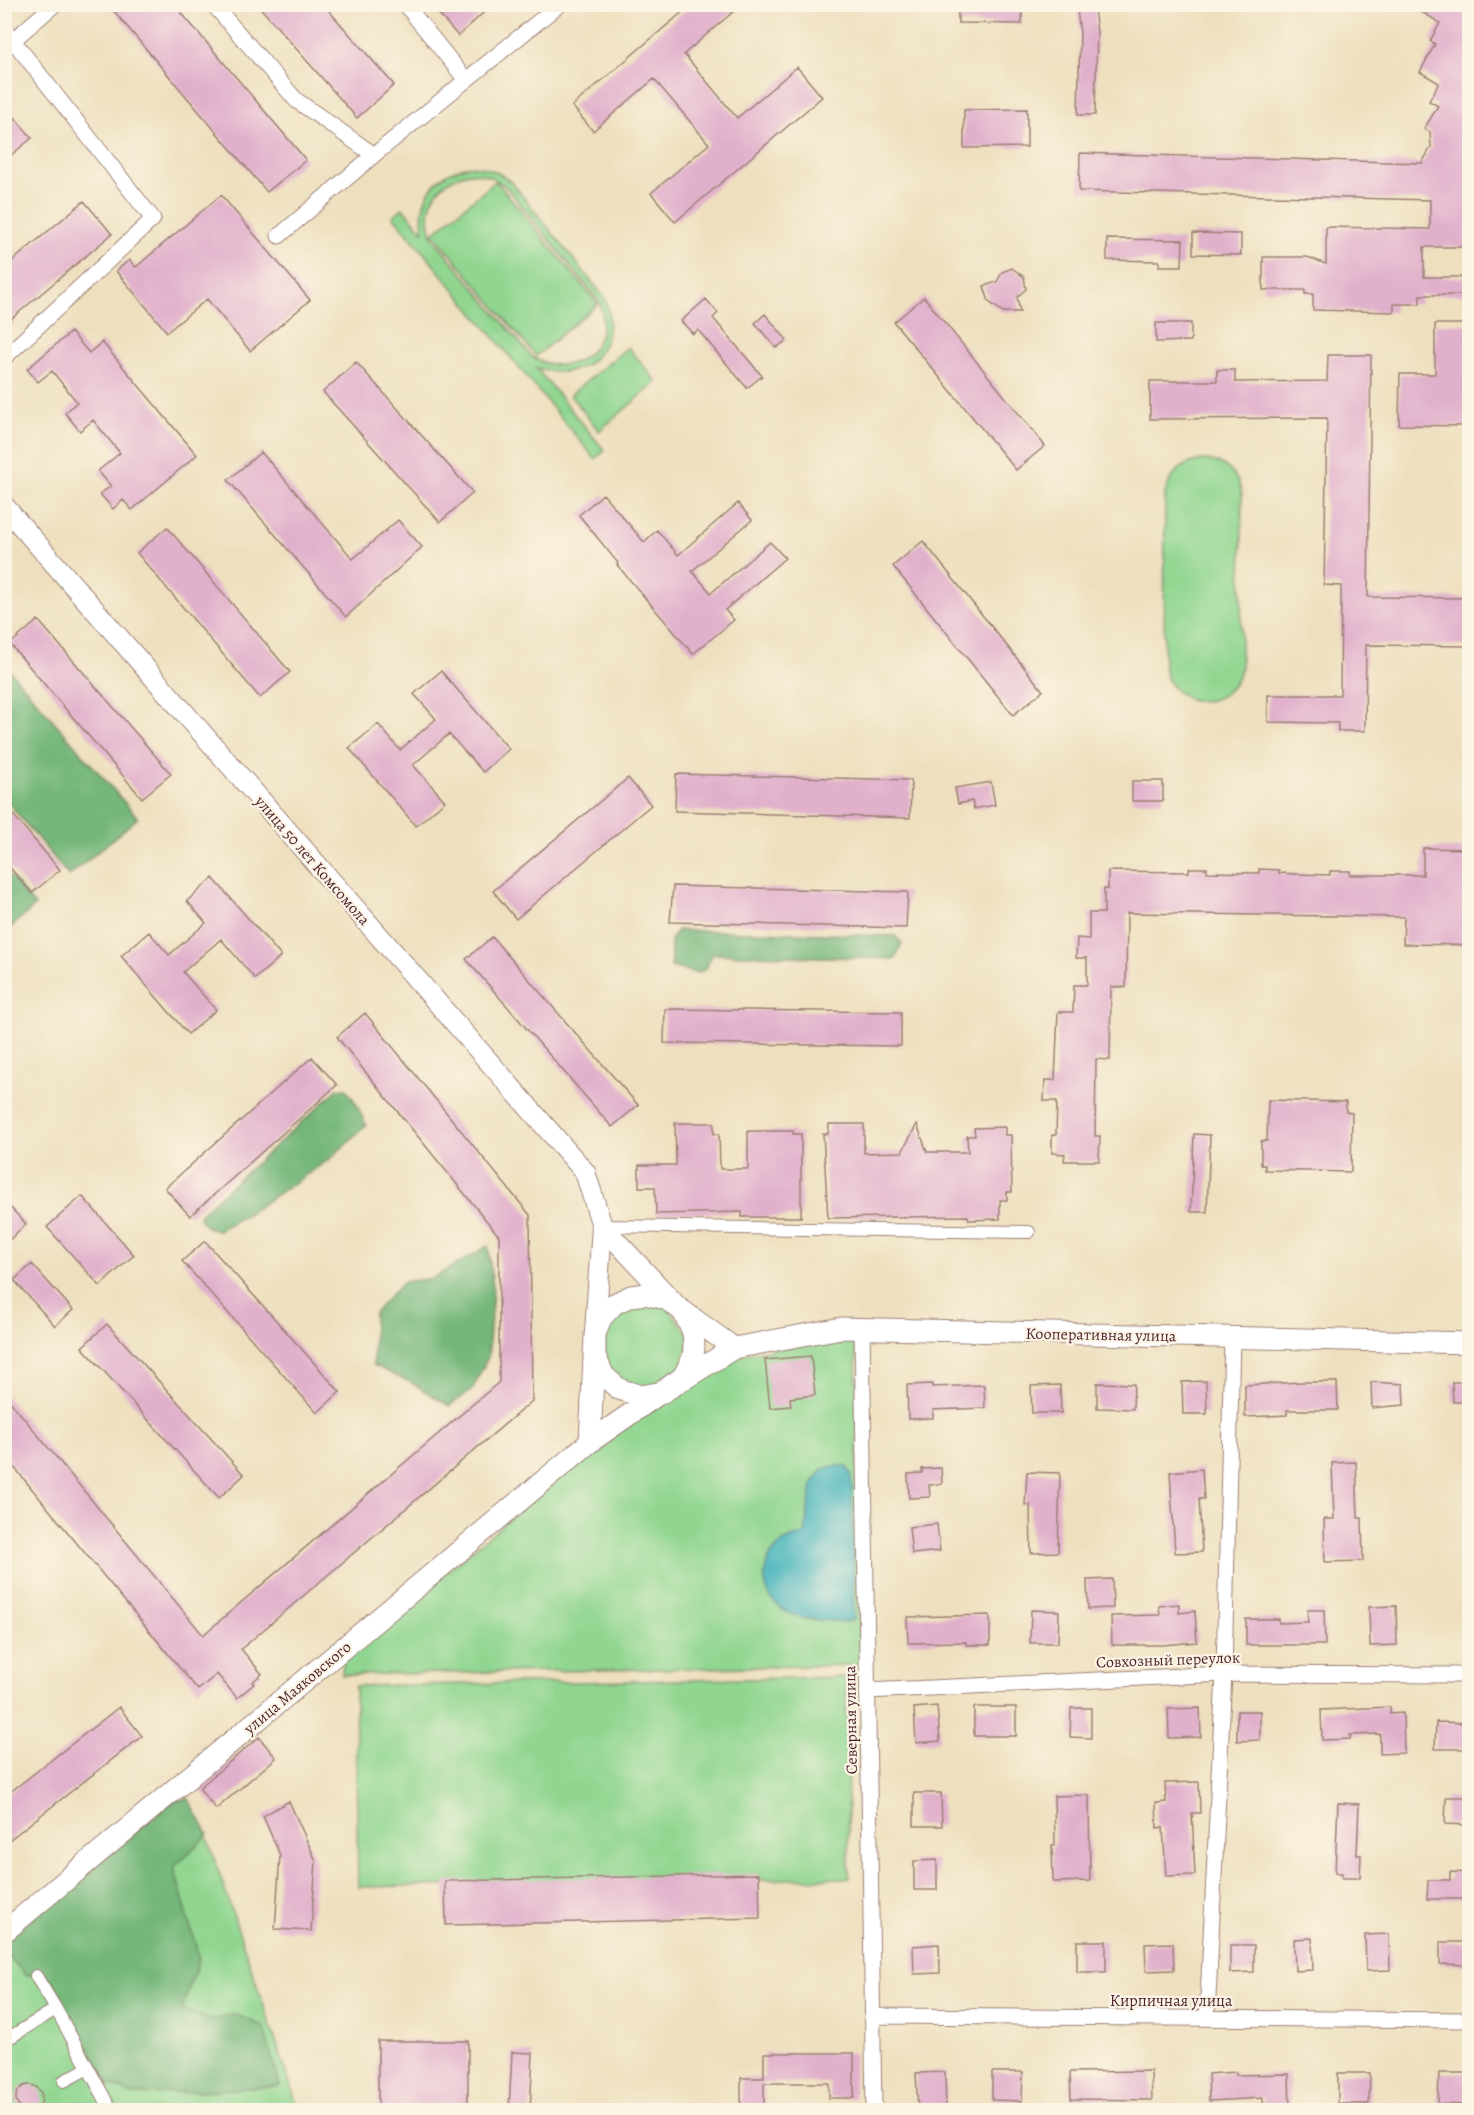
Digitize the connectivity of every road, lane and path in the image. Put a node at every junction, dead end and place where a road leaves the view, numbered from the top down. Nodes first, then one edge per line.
1 (55, 4) edge
2 (213, 4) edge
3 (405, 4) edge
4 (560, 4) edge
5 (8, 39) edge
6 (466, 80) junction
7 (374, 155) junction
8 (279, 236) dead end
9 (4, 358) edge
10 (4, 506) edge
11 (602, 1226) junction
12 (1029, 1232) dead end
13 (684, 1314) junction
14 (862, 1328) junction
15 (595, 1335) junction
16 (1232, 1337) junction
17 (1470, 1343) edge
18 (734, 1348) junction
19 (663, 1392) junction
20 (590, 1442) junction
21 (1224, 1674) junction
22 (1470, 1675) edge
23 (867, 1691) junction
24 (4, 1932) edge
25 (36, 1976) dead end
26 (56, 2009) junction
27 (872, 2016) junction
28 (1207, 2018) junction
29 (1470, 2020) edge
30 (4, 2041) edge
31 (88, 2068) junction
32 (64, 2081) dead end
33 (110, 2110) edge
34 (874, 2110) edge

1 - 5 street
2 - 7 street
3 - 6 street
4 - 6 street
5 - 9 street
6 - 7 street
7 - 8 street
10 - 11 street, улица 50 лет Комсомола
11 - 12 street
11 - 13 street
11 - 15 street
13 - 15 main road
13 - 18 main road
13 - 19 main road
14 - 16 main road, Кооперативная улица
14 - 18 main road, Кооперативная улица
14 - 23 street, Северная улица
15 - 19 main road
15 - 20 main road
16 - 17 main road, Кооперативная улица
16 - 21 street
18 - 19 main road
19 - 20 main road, улица Маяковского
20 - 24 main road, улица Маяковского
21 - 22 street, Совхозный переулок
21 - 23 street, Совхозный переулок
21 - 28 street
23 - 27 street, Северная улица
25 - 26 street
26 - 30 street
26 - 31 street
27 - 28 street, Кирпичная улица
27 - 34 street, Северная улица
28 - 29 street, Кирпичная улица
31 - 32 street
31 - 33 street

